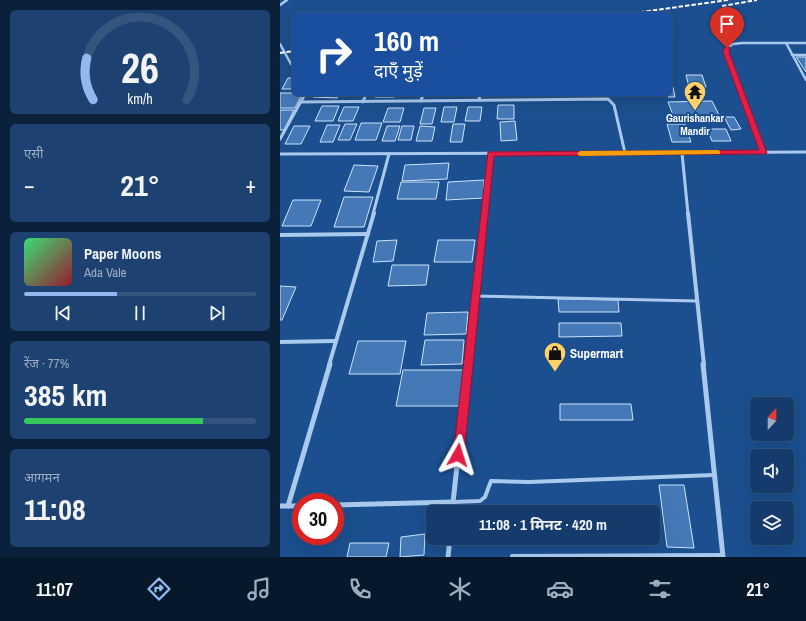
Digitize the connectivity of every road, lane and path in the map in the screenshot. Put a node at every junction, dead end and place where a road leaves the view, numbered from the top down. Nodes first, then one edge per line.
1 (287, 0) edge
2 (280, 5) edge
3 (786, 43) junction
4 (806, 43) edge
5 (280, 44) edge
6 (792, 55) junction
7 (806, 55) edge
8 (292, 65) edge
9 (806, 80) edge
10 (304, 96) edge
11 (365, 96) edge
12 (422, 96) edge
13 (480, 96) edge
14 (543, 99) joint
15 (479, 100) junction
16 (421, 101) junction
17 (300, 102) junction
18 (363, 102) junction
19 (280, 140) edge
20 (806, 152) edge
21 (682, 153) junction
22 (763, 153) junction
23 (280, 154) edge
24 (389, 154) junction
25 (491, 154) junction
26 (625, 154) junction
27 (368, 234) junction
28 (280, 235) edge
29 (476, 296) junction
30 (697, 301) junction
31 (335, 341) junction
32 (280, 342) edge
33 (714, 475) junction
34 (453, 502) junction
35 (344, 505) edge
36 (453, 505) edge
37 (280, 506) edge
38 (288, 506) junction
39 (292, 506) edge
40 (449, 545) edge
41 (512, 556) dead end
42 (723, 556) edge
43 (448, 557) edge

1 - 2 street
3 - 4 street
3 - 6 street
3 - 22 street
5 - 8 street
6 - 7 street
6 - 9 street
10 - 17 street
11 - 18 street
12 - 16 street
13 - 15 street
14 - 15 street
14 - 26 street
15 - 16 street
16 - 18 street
17 - 18 street
17 - 19 street
20 - 22 street
21 - 22 street
21 - 26 street
21 - 30 street
23 - 24 street
24 - 25 street
24 - 27 street
25 - 26 street
25 - 29 street
27 - 28 street
27 - 31 street
29 - 30 lane
29 - 34 street
30 - 33 street
31 - 32 street
31 - 38 street
33 - 34 lane
33 - 42 street
34 - 35 street
34 - 36 street
37 - 38 street
38 - 39 street
40 - 43 street
41 - 42 lane

